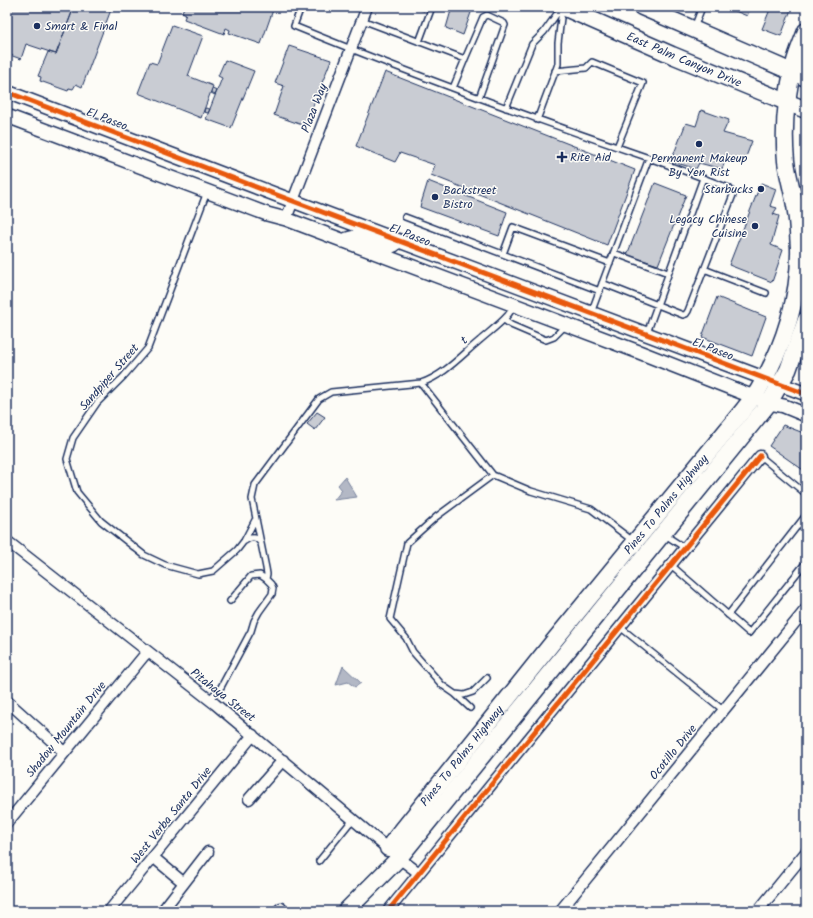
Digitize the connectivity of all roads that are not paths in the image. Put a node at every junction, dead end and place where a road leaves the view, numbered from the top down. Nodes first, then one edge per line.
1 (301, 7) edge
2 (367, 7) edge
3 (432, 7) edge
4 (562, 7) edge
5 (642, 7) edge
6 (702, 7) edge
7 (362, 20) junction
8 (694, 29) junction
9 (806, 30) edge
10 (419, 42) junction
11 (351, 50) junction
12 (465, 59) junction
13 (555, 71) junction
14 (799, 75) edge
15 (453, 88) junction
16 (7, 92) edge
17 (479, 98) junction
18 (787, 102) junction
19 (506, 108) junction
20 (806, 110) edge
21 (7, 116) edge
22 (536, 120) junction
23 (617, 147) junction
24 (649, 158) junction
25 (703, 178) junction
26 (207, 192) junction
27 (293, 201) junction
28 (405, 217) dead end
29 (286, 219) junction
30 (396, 240) junction
31 (342, 241) junction
32 (614, 252) junction
33 (502, 254) junction
34 (610, 263) junction
35 (704, 269) junction
36 (668, 273) junction
37 (602, 283) junction
38 (600, 291) junction
39 (766, 293) dead end
40 (514, 305) junction
41 (657, 305) junction
42 (589, 313) junction
43 (504, 320) junction
44 (806, 320) edge
45 (566, 325) junction
46 (646, 334) junction
47 (601, 338) junction
48 (421, 383) junction
49 (779, 386) junction
50 (759, 388) junction
51 (806, 394) edge
52 (769, 402) junction
53 (806, 415) edge
54 (760, 456) joint
55 (493, 475) junction
56 (806, 494) edge
57 (806, 515) edge
58 (255, 520) junction
59 (663, 534) junction
60 (7, 541) edge
61 (244, 541) junction
62 (261, 544) junction
63 (641, 548) junction
64 (685, 548) junction
65 (806, 562) edge
66 (671, 565) junction
67 (266, 578) junction
68 (230, 601) dead end
69 (806, 609) edge
70 (728, 615) junction
71 (620, 627) junction
72 (146, 652) junction
73 (487, 678) dead end
74 (455, 694) junction
75 (209, 700) junction
76 (7, 701) edge
77 (470, 708) dead end
78 (724, 710) junction
79 (253, 735) junction
80 (64, 752) junction
81 (283, 760) junction
82 (249, 799) dead end
83 (353, 819) junction
84 (7, 823) edge
85 (208, 852) dead end
86 (806, 852) edge
87 (393, 853) junction
88 (153, 857) junction
89 (319, 861) dead end
90 (420, 873) junction
91 (184, 883) junction
92 (163, 910) dead end
93 (109, 911) edge
94 (346, 911) edge
95 (388, 911) edge
96 (560, 911) edge
97 (758, 911) edge

1 - 11 lane
2 - 7 street, Plaza Way
3 - 10 lane
4 - 13 lane
4 - 18 main road, East Palm Canyon Drive
4 - 19 lane
5 - 8 main road
6 - 8 lane
7 - 10 lane
7 - 11 street, Plaza Way
8 - 14 main road
9 - 14 main road, Pines To Palms Highway
10 - 12 lane
11 - 15 lane
11 - 27 street, Plaza Way
12 - 15 lane
12 - 17 lane
13 - 22 lane
13 - 23 lane
14 - 18 main road, Pines To Palms Highway
15 - 17 lane
16 - 27 street, El Paseo
17 - 19 lane
18 - 20 main road, East Palm Canyon Drive
18 - 50 main road, Pines To Palms Highway
19 - 22 lane
21 - 26 street
22 - 23 lane
23 - 24 lane
24 - 25 lane
24 - 32 lane
25 - 35 lane
25 - 36 lane
26 - 29 street
26 - 61 lane, Sandpiper Street
27 - 29 street, Plaza Way
27 - 30 street, El Paseo
28 - 33 lane
29 - 31 street
30 - 31 street
30 - 42 street, El Paseo
31 - 40 street
32 - 34 lane
32 - 36 lane
33 - 34 lane
33 - 38 lane
34 - 37 lane
35 - 39 lane
35 - 41 lane
36 - 41 lane
37 - 38 lane
37 - 41 lane
38 - 42 lane
40 - 42 street
40 - 43 lane, t
40 - 45 street
41 - 46 lane
42 - 46 street, El Paseo
42 - 47 street
43 - 45 lane
43 - 48 lane, t
44 - 49 main road, Pines To Palms Highway
45 - 47 street
46 - 50 street, El Paseo
47 - 50 street
48 - 55 lane
48 - 58 lane
49 - 50 street
49 - 51 street
49 - 52 main road, Pines To Palms Highway
50 - 52 street, El Paseo
50 - 63 main road, Pines To Palms Highway
52 - 53 street, El Paseo
52 - 59 main road, Pines To Palms Highway
54 - 56 lane
54 - 64 street
55 - 63 lane
55 - 74 lane
57 - 70 lane
58 - 61 lane, Sandpiper Street
58 - 62 lane
59 - 63 main road, Pines To Palms Highway
59 - 64 lane
60 - 72 street, Pitahaya Street
61 - 62 lane
62 - 67 lane
63 - 87 main road, Pines To Palms Highway
64 - 66 street
65 - 70 lane
66 - 70 lane
66 - 71 street
67 - 68 lane
67 - 75 lane
69 - 78 street, Ocotillo Drive
71 - 78 lane
71 - 90 street
72 - 75 street, Pitahaya Street
72 - 80 street, Shadow Mountain Drive
73 - 74 lane
74 - 77 lane
75 - 79 street, Pitahaya Street
76 - 80 street
78 - 96 street, Ocotillo Drive
79 - 81 street, Pitahaya Street
79 - 88 street, West Verba Santa Drive
80 - 84 street, Shadow Mountain Drive
81 - 82 street
81 - 83 street, Pitahaya Street
83 - 87 street, Pitahaya Street
83 - 89 lane
85 - 91 street
86 - 97 street
87 - 90 street, Pitahaya Street
87 - 94 main road, Pines To Palms Highway
88 - 91 street
88 - 93 street, West Verba Santa Drive
90 - 95 street
91 - 92 street

